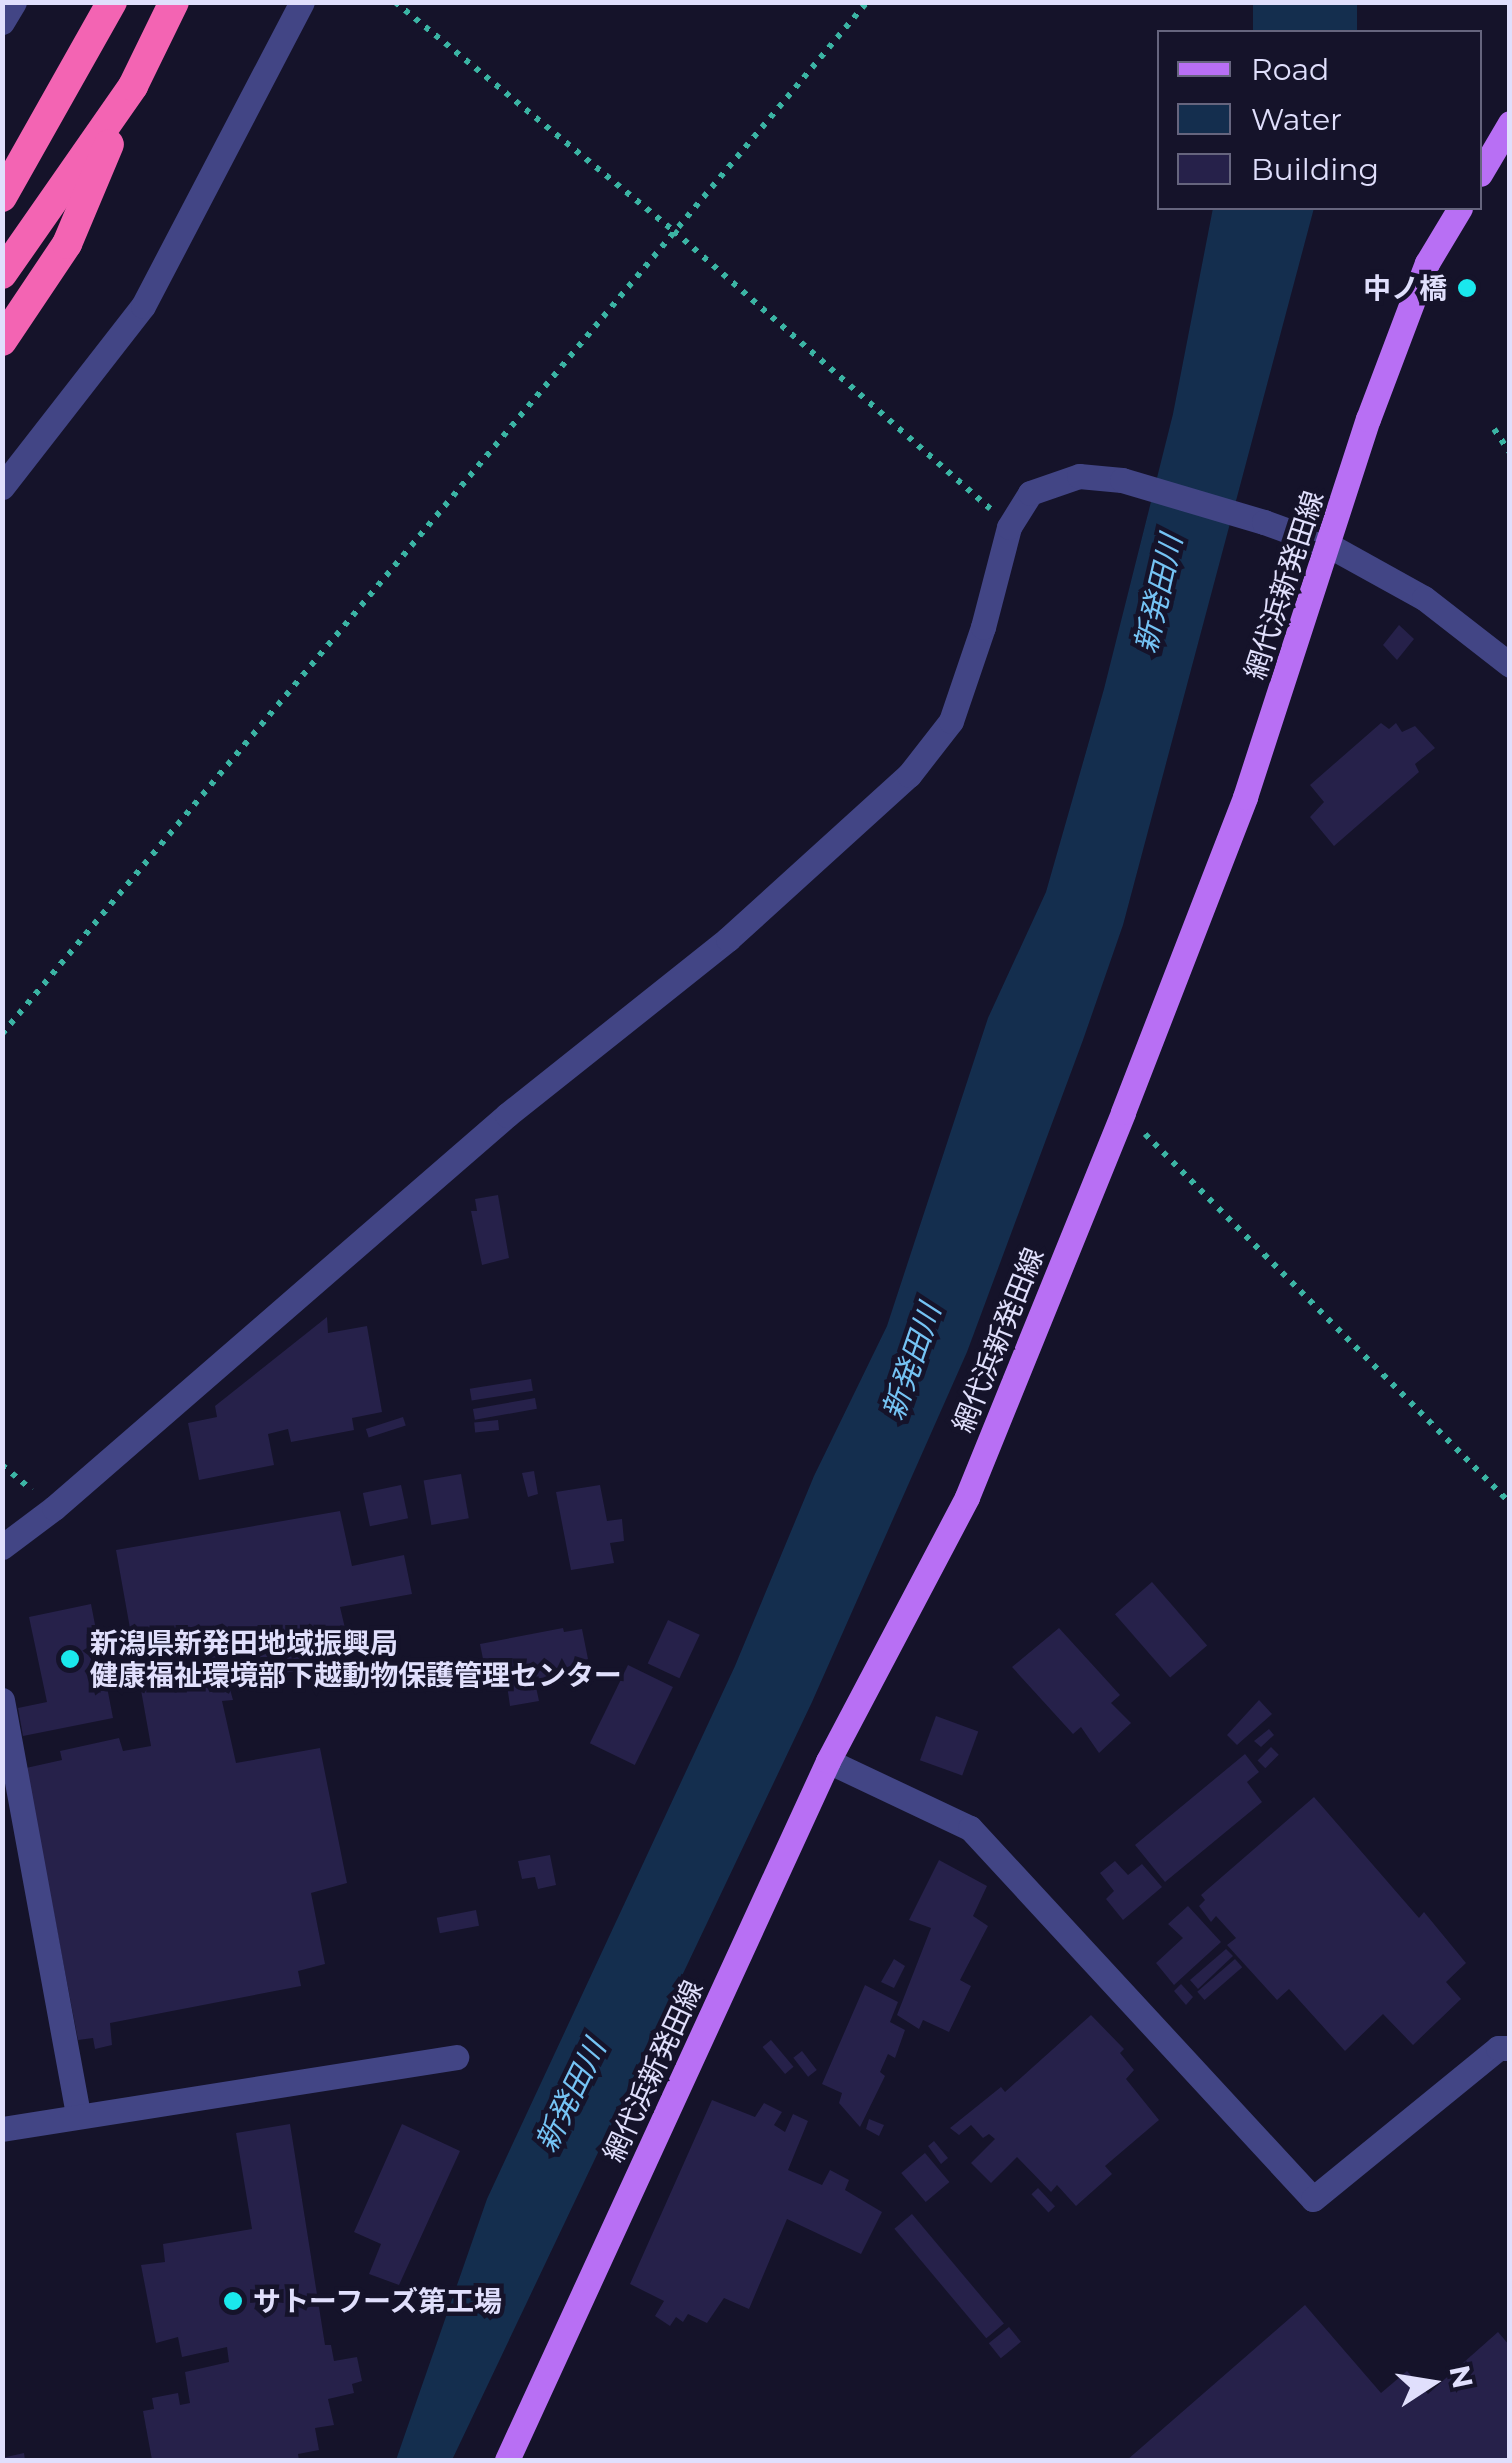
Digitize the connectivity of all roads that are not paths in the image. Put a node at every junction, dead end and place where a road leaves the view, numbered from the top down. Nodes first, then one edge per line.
1 (14, 2) edge
2 (112, 2) edge
3 (174, 2) edge
4 (302, 2) edge
5 (2, 22) edge
6 (76, 71) junction
7 (133, 86) junction
8 (1510, 123) edge
9 (2, 156) edge
10 (1482, 171) edge
11 (2, 198) edge
12 (1459, 210) edge
13 (2, 274) edge
14 (2, 341) edge
15 (2, 488) edge
16 (1330, 546) junction
17 (1510, 665) edge
18 (2, 1547) edge
19 (2, 1700) edge
20 (828, 1761) junction
21 (1510, 2048) edge
22 (456, 2057) dead end
23 (78, 2114) junction
24 (2, 2129) edge
25 (506, 2460) edge

1 - 5 street
2 - 6 highway
3 - 7 highway
4 - 15 street
6 - 9 highway
6 - 11 highway
7 - 13 highway
7 - 14 highway
8 - 10 main road
12 - 16 main road, 網代浜新発田線
16 - 17 street
16 - 18 street
16 - 20 main road, 網代浜新発田線
19 - 23 street
20 - 21 street
20 - 25 main road, 網代浜新発田線
22 - 23 street
23 - 24 street

